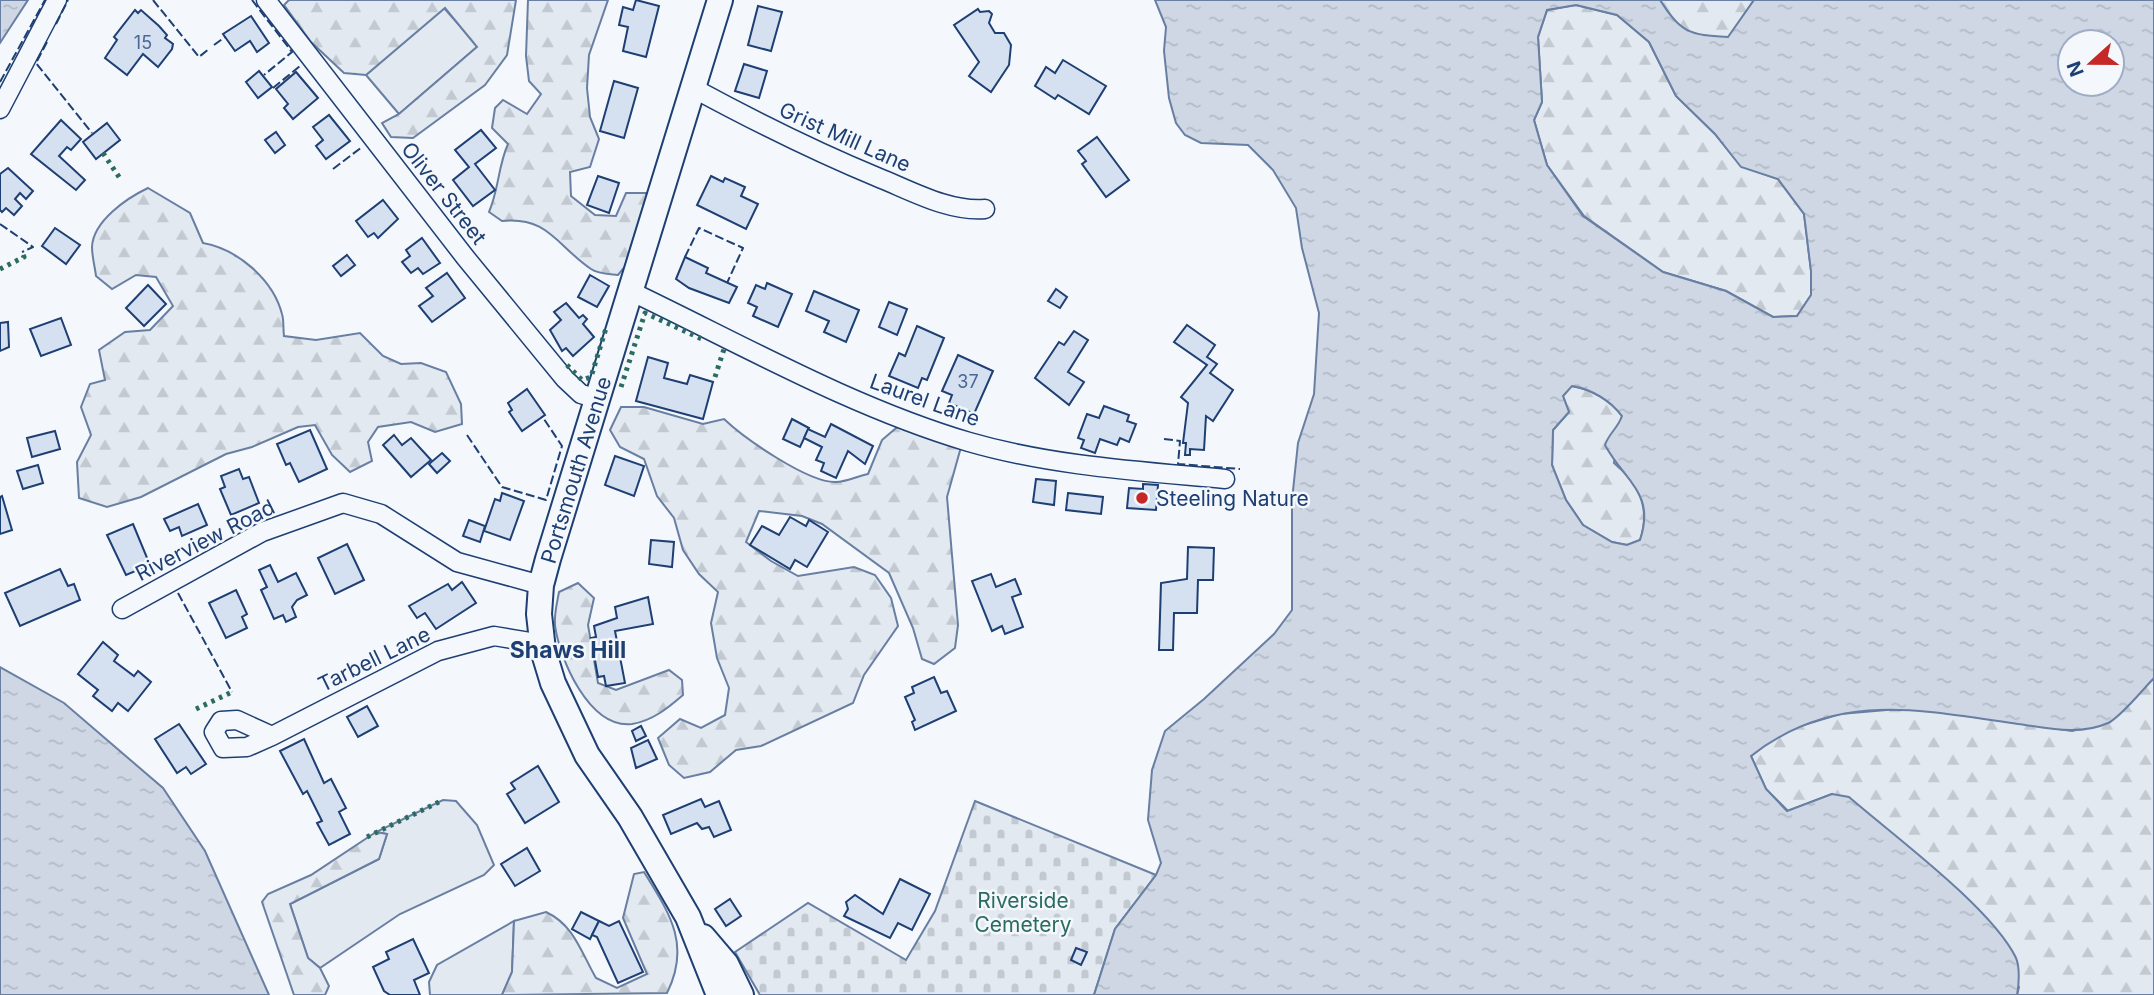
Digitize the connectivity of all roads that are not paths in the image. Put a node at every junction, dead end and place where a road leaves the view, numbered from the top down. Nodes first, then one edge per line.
1 (57, 0) edge
2 (266, 0) edge
3 (720, 0) edge
4 (693, 89) junction
5 (0, 110) edge
6 (985, 209) dead end
7 (631, 291) junction
8 (598, 400) junction
9 (1225, 479) dead end
10 (541, 585) junction
11 (122, 608) dead end
12 (542, 644) junction
13 (272, 736) dead end
14 (688, 917) junction
15 (719, 995) edge
16 (741, 995) edge

1 - 5 street
2 - 8 street, Oliver Street
3 - 4 main road, Portsmouth Avenue
4 - 6 street, Grist Mill Lane
4 - 7 main road, Portsmouth Avenue
7 - 8 main road, Portsmouth Avenue
7 - 9 street, Laurel Lane
8 - 10 main road, Portsmouth Avenue
10 - 11 street, Riverview Road
10 - 12 main road, Portsmouth Avenue
12 - 13 street, Tarbell Lane
12 - 14 main road, Portsmouth Avenue
14 - 15 main road, Portsmouth Avenue
14 - 16 main road, Portsmouth Avenue

